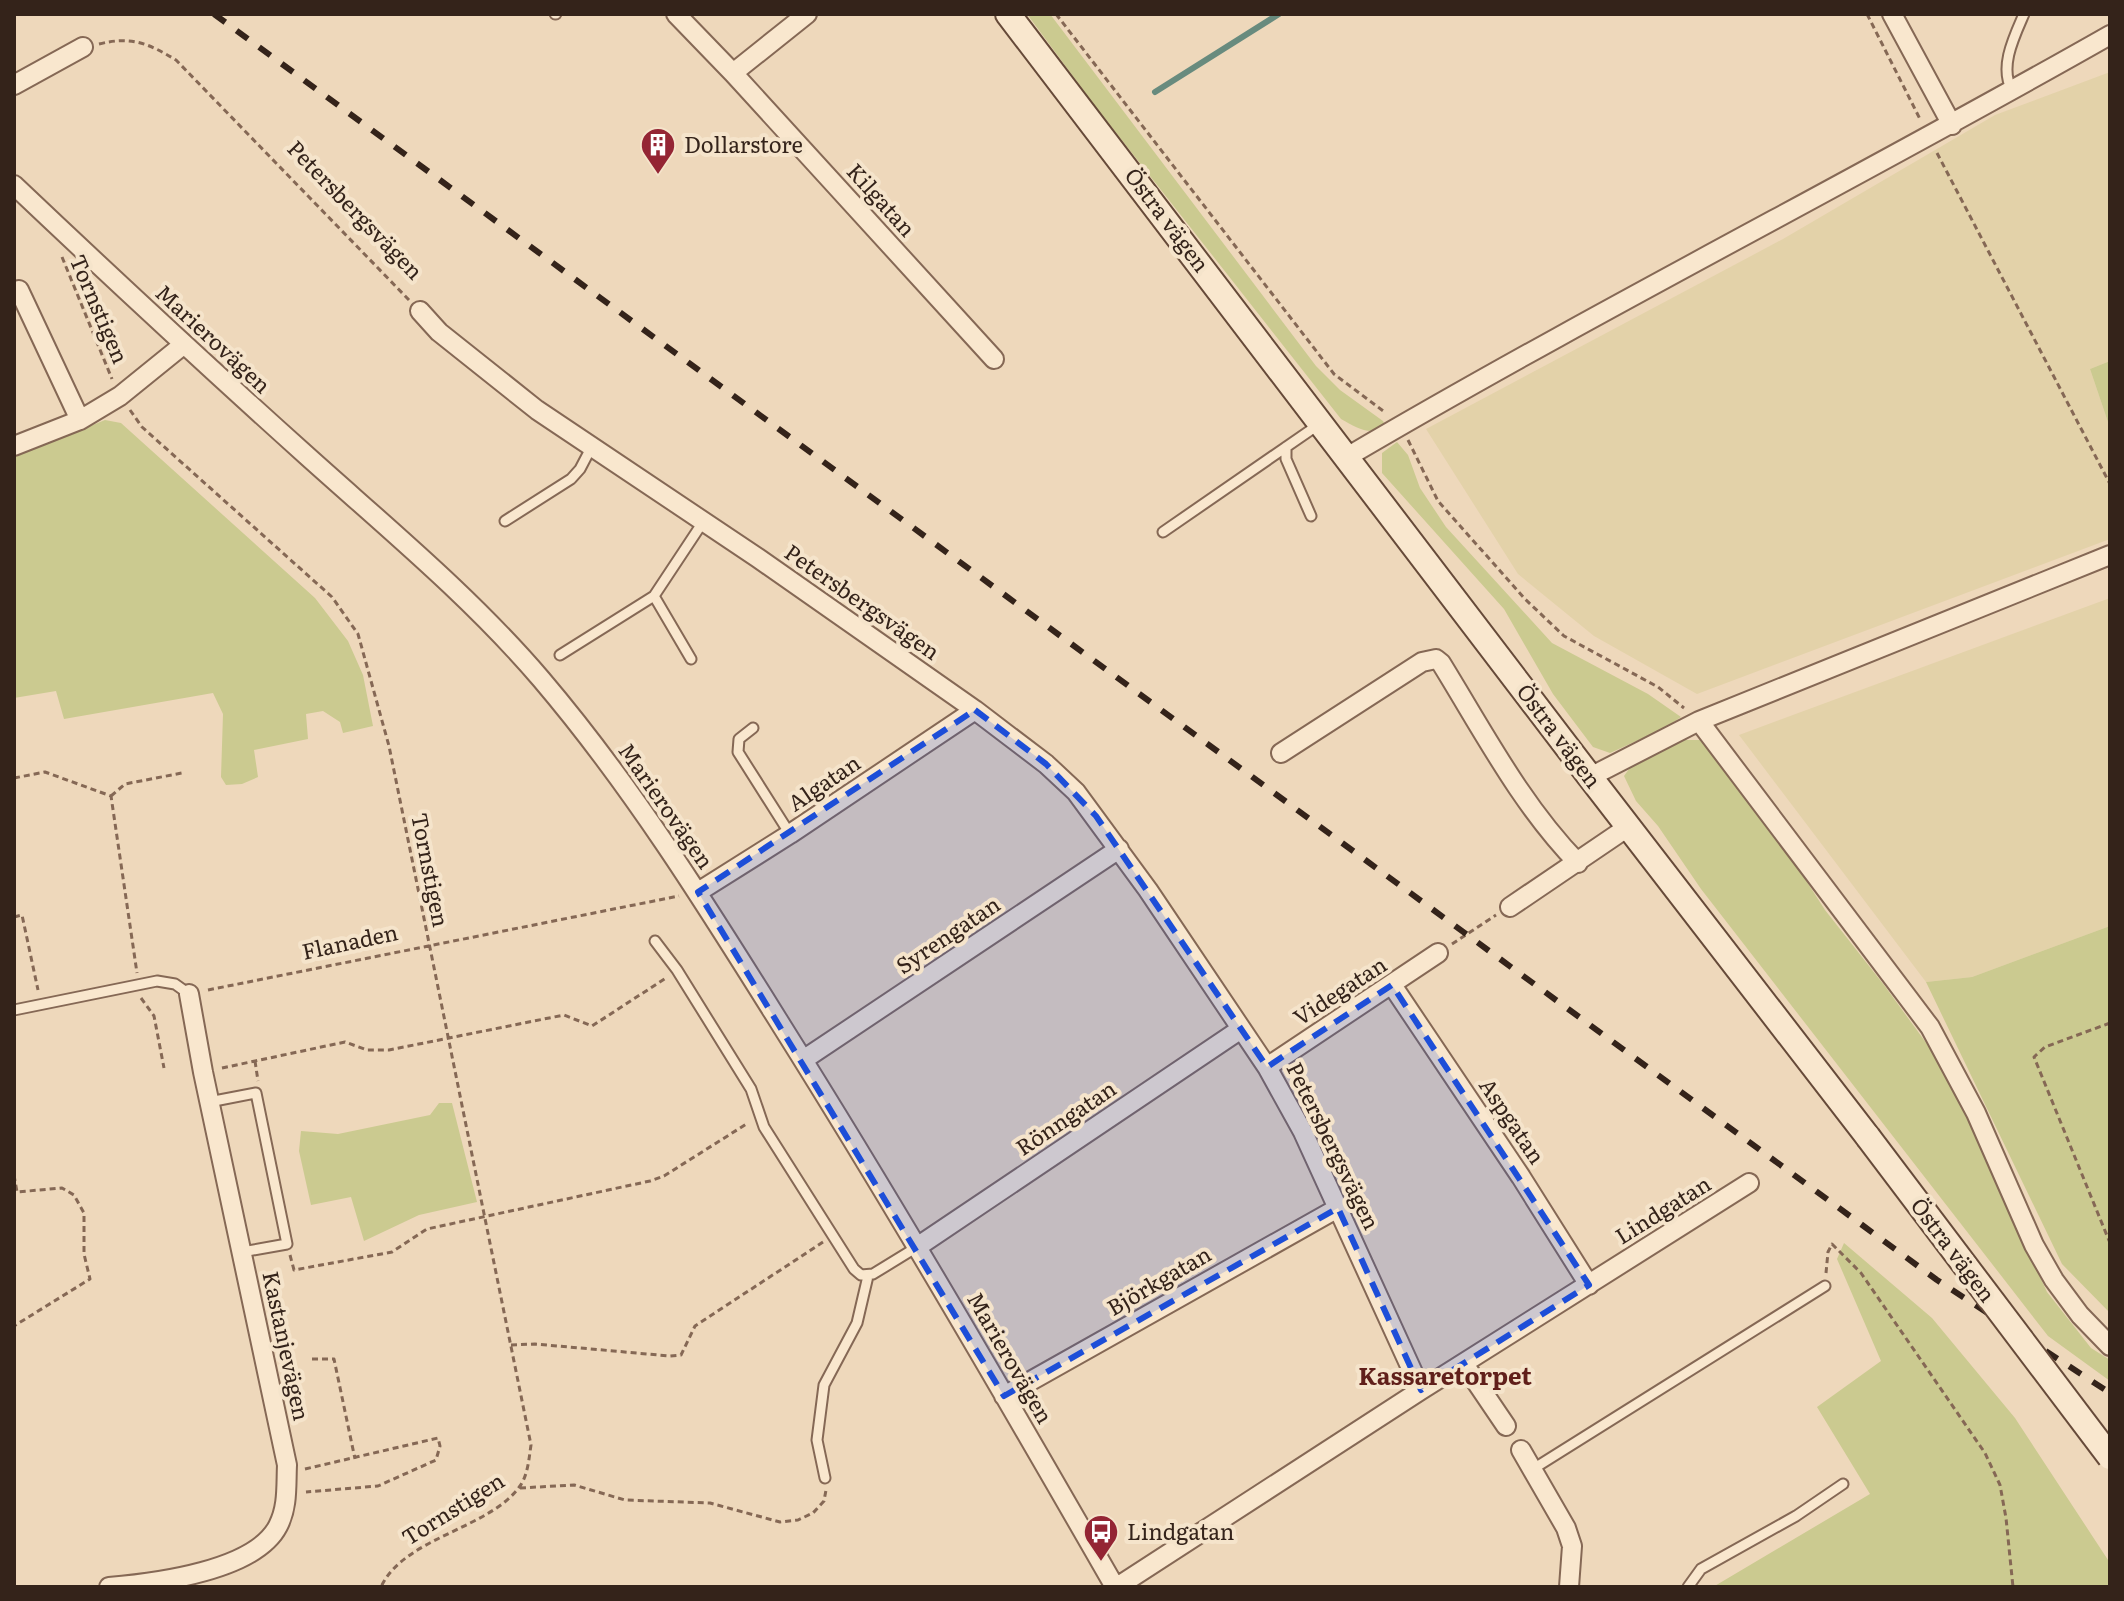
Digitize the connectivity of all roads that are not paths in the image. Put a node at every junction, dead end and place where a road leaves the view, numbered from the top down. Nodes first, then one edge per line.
1 (676, 14) edge
2 (807, 14) edge
3 (1008, 14) edge
4 (1892, 14) edge
5 (2024, 14) edge
6 (2110, 35) edge
7 (83, 47) road end
8 (733, 73) junction
9 (14, 85) edge
10 (2012, 91) junction
11 (1952, 125) junction
12 (14, 185) edge
13 (19, 290) dead end
14 (420, 311) road end
15 (183, 345) junction
16 (994, 359) dead end
17 (80, 420) junction
18 (1321, 423) junction
19 (14, 446) edge
20 (1286, 447) junction
21 (591, 448) junction
22 (1347, 457) junction
23 (1311, 516) dead end
24 (505, 521) dead end
25 (703, 522) junction
26 (1163, 532) dead end
27 (2110, 555) edge
28 (654, 596) junction
29 (560, 655) dead end
30 (691, 659) dead end
31 (975, 710) junction
32 (1699, 721) junction
33 (753, 728) dead end
34 (1281, 753) dead end
35 (1590, 777) junction
36 (1628, 827) junction
37 (790, 834) junction
38 (1119, 849) junction
39 (1578, 863) junction
40 (698, 892) junction
41 (1510, 907) dead end
42 (655, 941) dead end
43 (1442, 951) road end
44 (1392, 985) junction
45 (189, 994) joint
46 (14, 1010) edge
47 (1241, 1029) junction
48 (803, 1060) junction
49 (1267, 1067) junction
50 (209, 1102) junction
51 (1749, 1183) dead end
52 (1338, 1208) junction
53 (917, 1247) junction
54 (242, 1252) junction
55 (868, 1276) junction
56 (1589, 1285) junction
57 (1825, 1286) road end
58 (2110, 1346) edge
59 (1464, 1364) junction
60 (1421, 1390) junction
61 (1004, 1396) junction
62 (1506, 1426) dead end
63 (1521, 1450) dead end
64 (2110, 1457) edge
65 (1533, 1469) junction
66 (825, 1478) road end
67 (1843, 1484) dead end
68 (1566, 1586) edge
69 (109, 1587) edge
70 (1116, 1587) edge
71 (1688, 1587) edge

1 - 8 street, Kilgatan
2 - 8 street
3 - 18 street, Östra vägen
4 - 11 street
5 - 10 lane
6 - 10 street
7 - 9 street
8 - 16 street, Kilgatan
10 - 11 street
11 - 22 street
12 - 15 street, Marierovägen
13 - 17 street
14 - 21 street, Petersbergsvägen
15 - 17 street
15 - 40 street, Marierovägen
17 - 19 street
18 - 20 lane
18 - 22 street, Östra vägen
20 - 23 lane
20 - 26 lane
21 - 24 lane
21 - 25 street, Petersbergsvägen
22 - 35 street, Östra vägen
25 - 28 lane
25 - 31 street, Petersbergsvägen
27 - 32 street
28 - 29 lane
28 - 30 lane
31 - 37 street, Algatan
31 - 38 street, Petersbergsvägen
32 - 35 street
32 - 58 street
33 - 37 lane
34 - 39 street
35 - 36 street, Östra vägen
36 - 39 street
36 - 64 street, Östra vägen, bridge
37 - 40 street, Algatan
38 - 47 street, Petersbergsvägen
38 - 48 street, Syrengatan
39 - 41 street
40 - 48 street, Marierovägen
42 - 55 lane
43 - 44 street, Videgatan
44 - 49 street, Videgatan
44 - 56 street, Aspgatan
45 - 46 lane
45 - 50 street, Kastanjevägen
47 - 49 street, Petersbergsvägen
47 - 53 street, Rönngatan
48 - 53 street, Marierovägen
49 - 52 street, Petersbergsvägen
50 - 54 street, Kastanjevägen
50 - 54 lane
51 - 56 street, Lindgatan
52 - 60 street, Petersbergsvägen
52 - 61 street, Björkgatan
53 - 55 lane
53 - 61 street, Marierovägen
54 - 69 street, Kastanjevägen
55 - 66 lane
56 - 59 street, Lindgatan
57 - 65 lane
59 - 60 street, Lindgatan
59 - 62 street
60 - 70 street, Lindgatan
61 - 70 street, Marierovägen
63 - 65 street
65 - 68 street
67 - 71 lane

